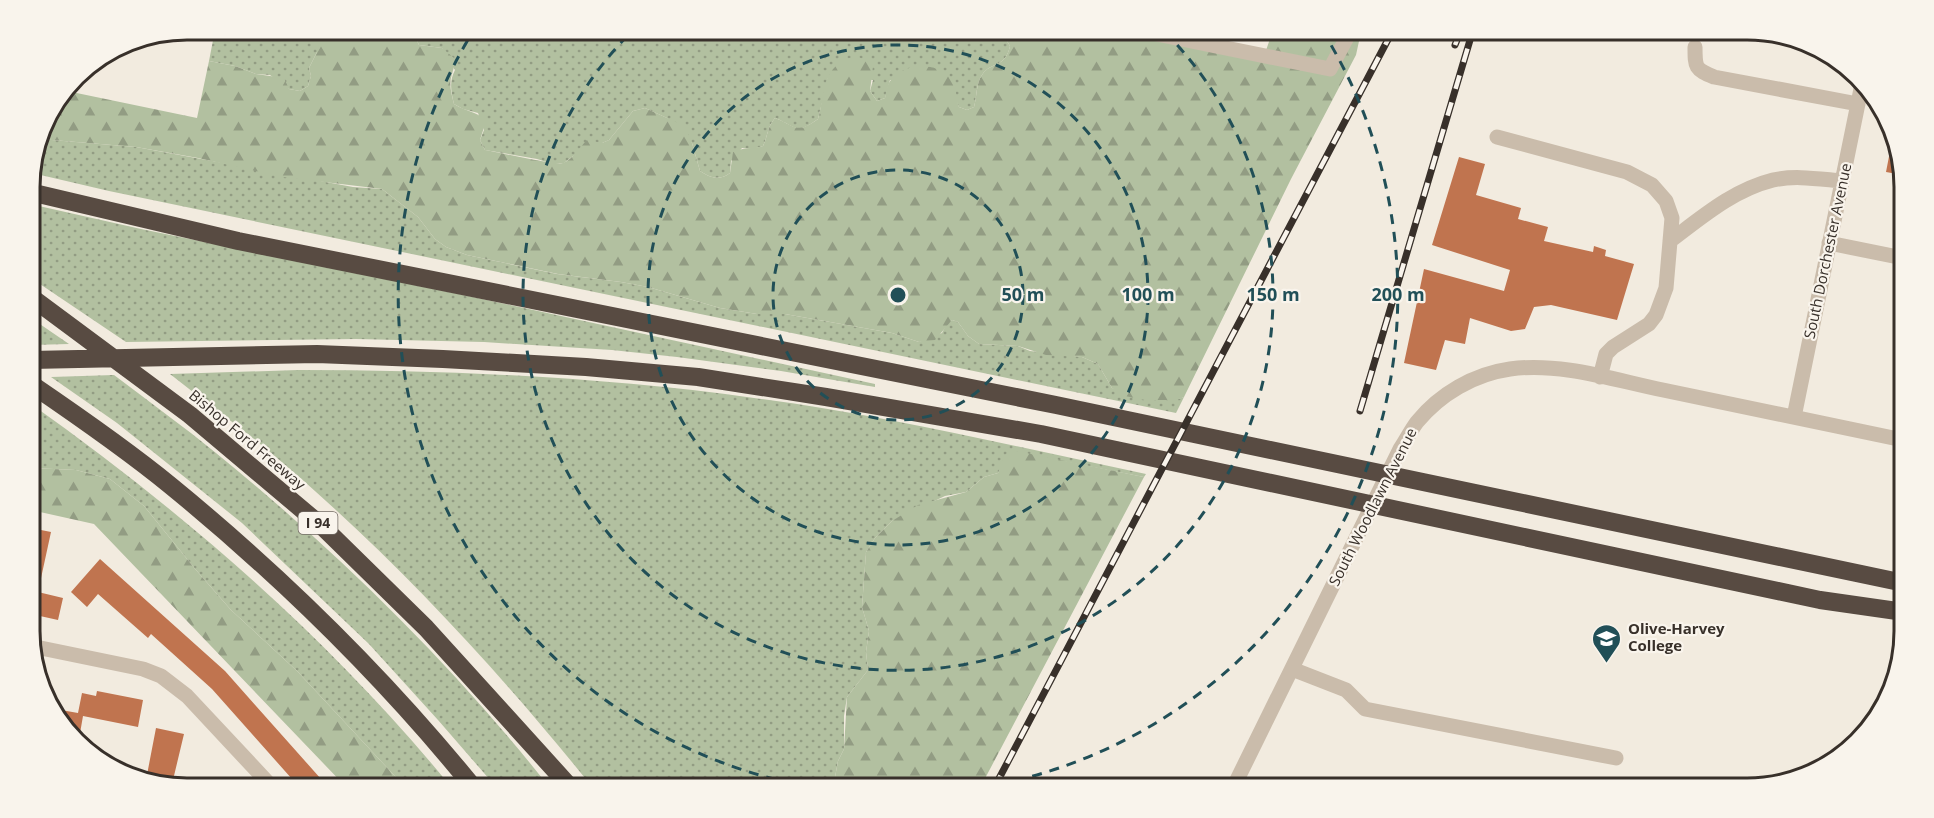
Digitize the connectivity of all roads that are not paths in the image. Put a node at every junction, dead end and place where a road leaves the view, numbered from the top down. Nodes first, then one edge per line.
1 (1187, 40) edge
2 (1346, 40) edge
3 (1695, 47) dead end
4 (1860, 95) edge
5 (1858, 104) junction
6 (1497, 137) dead end
7 (1842, 181) junction
8 (41, 195) edge
9 (1670, 241) junction
10 (1829, 243) junction
11 (1894, 256) edge
12 (41, 304) edge
13 (41, 360) edge
14 (1600, 377) junction
15 (41, 391) edge
16 (1794, 417) junction
17 (1894, 438) edge
18 (1844, 570) junction
19 (1894, 577) edge
20 (1894, 582) edge
21 (1828, 601) junction
22 (1894, 611) edge
23 (1894, 620) edge
24 (42, 648) edge
25 (1292, 669) junction
26 (1616, 758) dead end
27 (1238, 777) edge
28 (264, 778) edge
29 (466, 778) edge
30 (562, 778) edge

1 - 2 street
3 - 5 street
4 - 5 street, South Dorchester Avenue
5 - 7 street, South Dorchester Avenue
6 - 9 street
7 - 9 street
7 - 10 street, South Dorchester Avenue
8 - 18 highway
9 - 14 street
10 - 11 street
10 - 16 street, South Dorchester Avenue
12 - 30 highway, Bishop Ford Freeway / I 94
13 - 21 highway
14 - 16 street, South Woodlawn Avenue
14 - 25 street, South Woodlawn Avenue
15 - 29 highway
16 - 17 street, South Woodlawn Avenue
18 - 19 highway
18 - 20 highway
21 - 22 highway
21 - 23 highway
24 - 28 street
25 - 26 street
25 - 27 street, South Woodlawn Avenue

